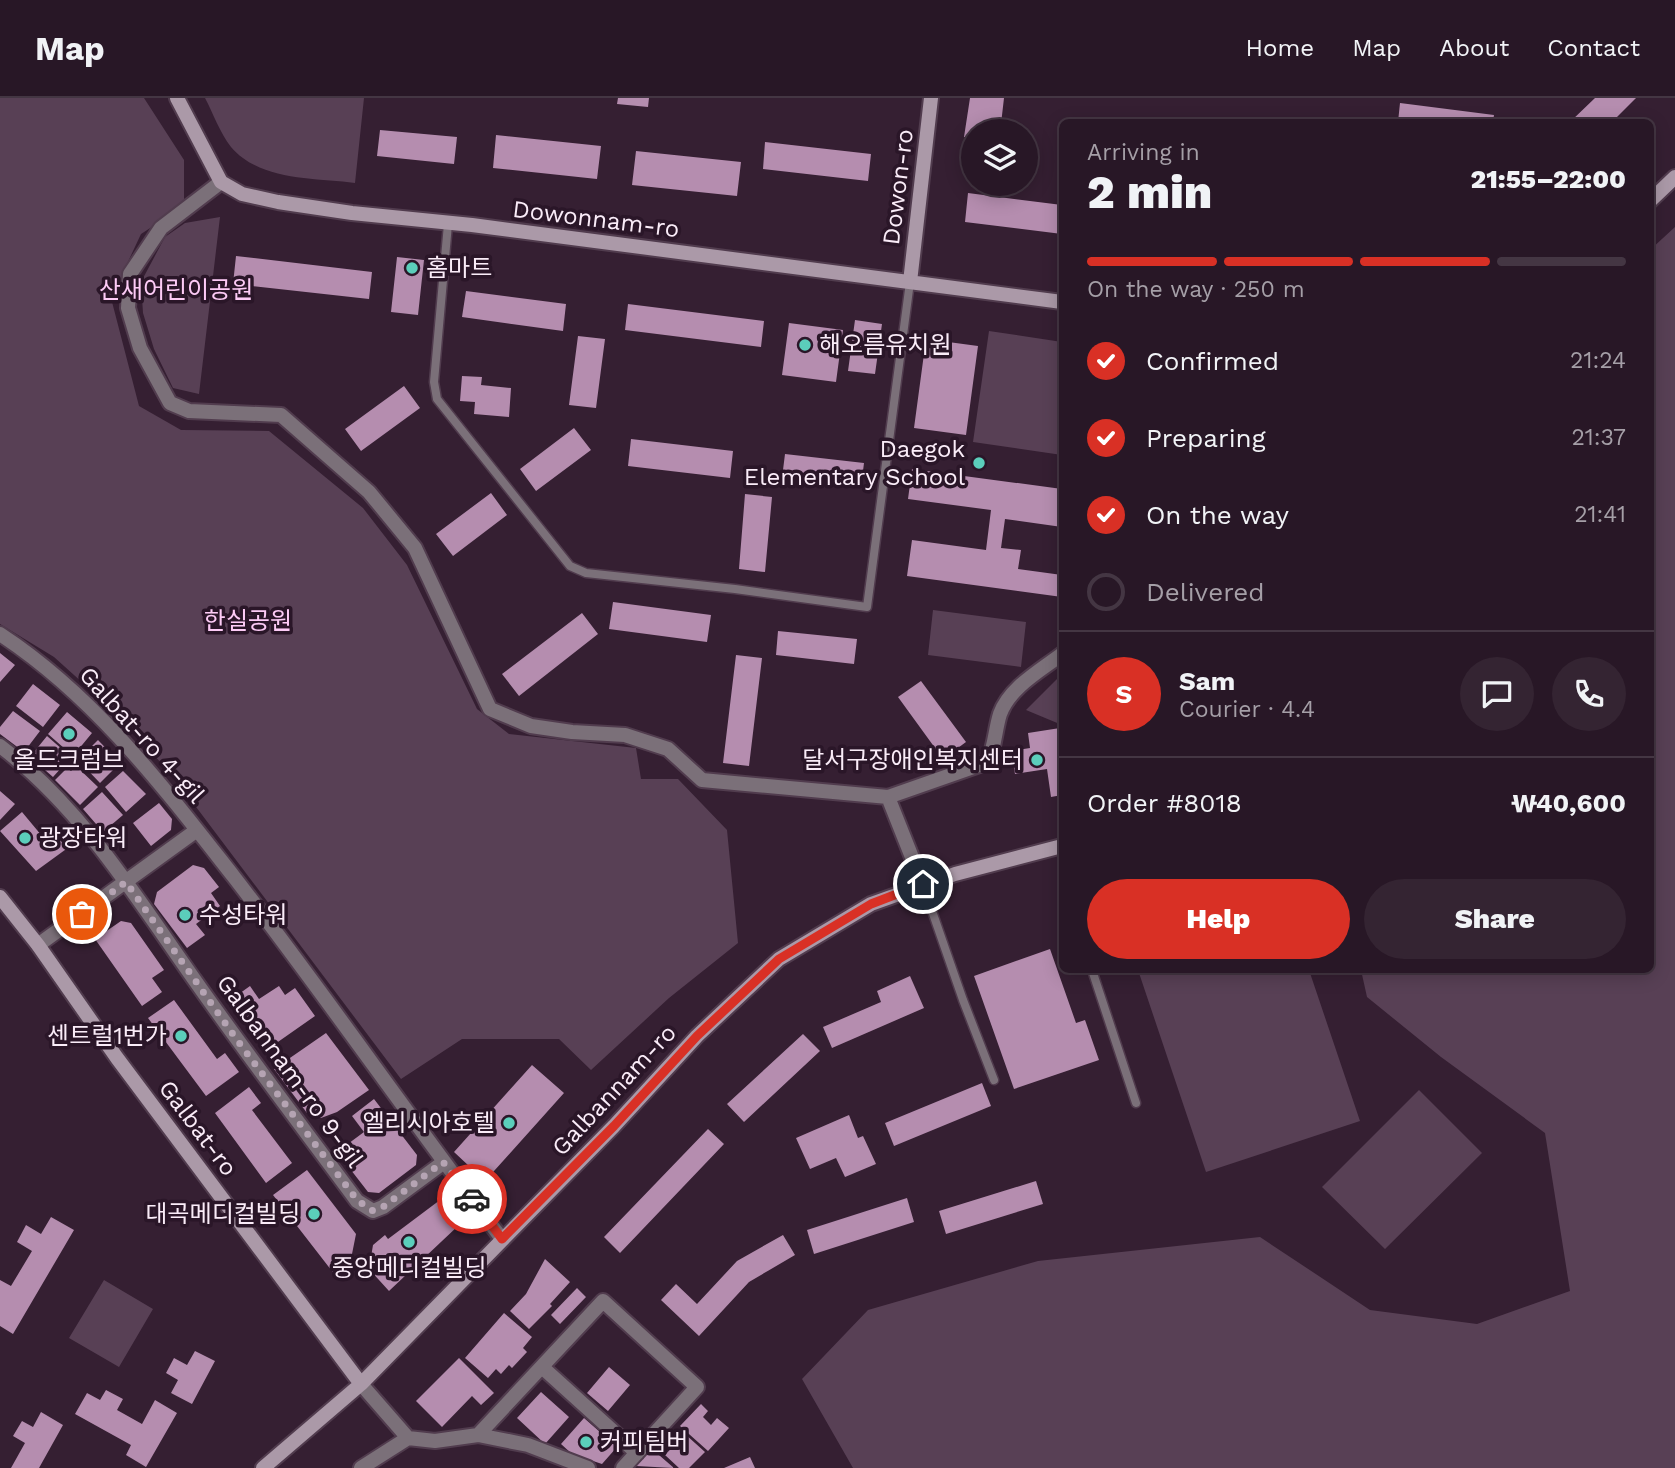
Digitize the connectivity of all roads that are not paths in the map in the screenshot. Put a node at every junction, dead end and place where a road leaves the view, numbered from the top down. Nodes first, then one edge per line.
1 (177, 98) edge
2 (931, 98) edge
3 (1675, 177) edge
4 (221, 182) junction
5 (1654, 197) edge
6 (448, 224) junction
7 (910, 282) junction
8 (1059, 302) edge
9 (0, 634) edge
10 (1059, 656) edge
11 (0, 746) edge
12 (888, 797) junction
13 (197, 830) junction
14 (1059, 847) edge
15 (126, 882) junction
16 (923, 884) junction
17 (0, 897) edge
18 (38, 945) junction
19 (1093, 973) edge
20 (994, 1080) dead end
21 (1136, 1103) dead end
22 (443, 1162) junction
23 (502, 1239) junction
24 (542, 1367) junction
25 (361, 1384) junction
26 (478, 1435) junction
27 (408, 1438) junction
28 (637, 1453) junction
29 (263, 1468) edge
30 (361, 1468) edge
31 (589, 1468) edge
32 (623, 1468) edge

1 - 4 main road
2 - 7 main road, Dowon-ro
3 - 5 main road
4 - 6 main road, Dowonnam-ro
4 - 12 street
6 - 7 main road, Dowonnam-ro
6 - 7 lane
7 - 8 main road, Dowonnam-ro
9 - 13 street, Galbat-ro 4-gil
10 - 12 street
11 - 15 street
12 - 16 street
13 - 15 street, Galbat-ro 4-gil
13 - 22 street
14 - 16 main road, Galbannam-ro
15 - 18 street, Galbat-ro 4-gil
15 - 22 street, Galbannam-ro 9-gil
16 - 20 lane
16 - 23 main road, Galbannam-ro
17 - 18 main road, Galbat-ro
18 - 25 main road, Galbat-ro
19 - 21 lane
22 - 23 street
23 - 25 main road, Galbannam-ro
24 - 26 street
24 - 28 street
24 - 28 street
25 - 27 street
25 - 29 main road, Galbannam-ro
26 - 27 street
26 - 31 street
27 - 30 street
28 - 32 street

